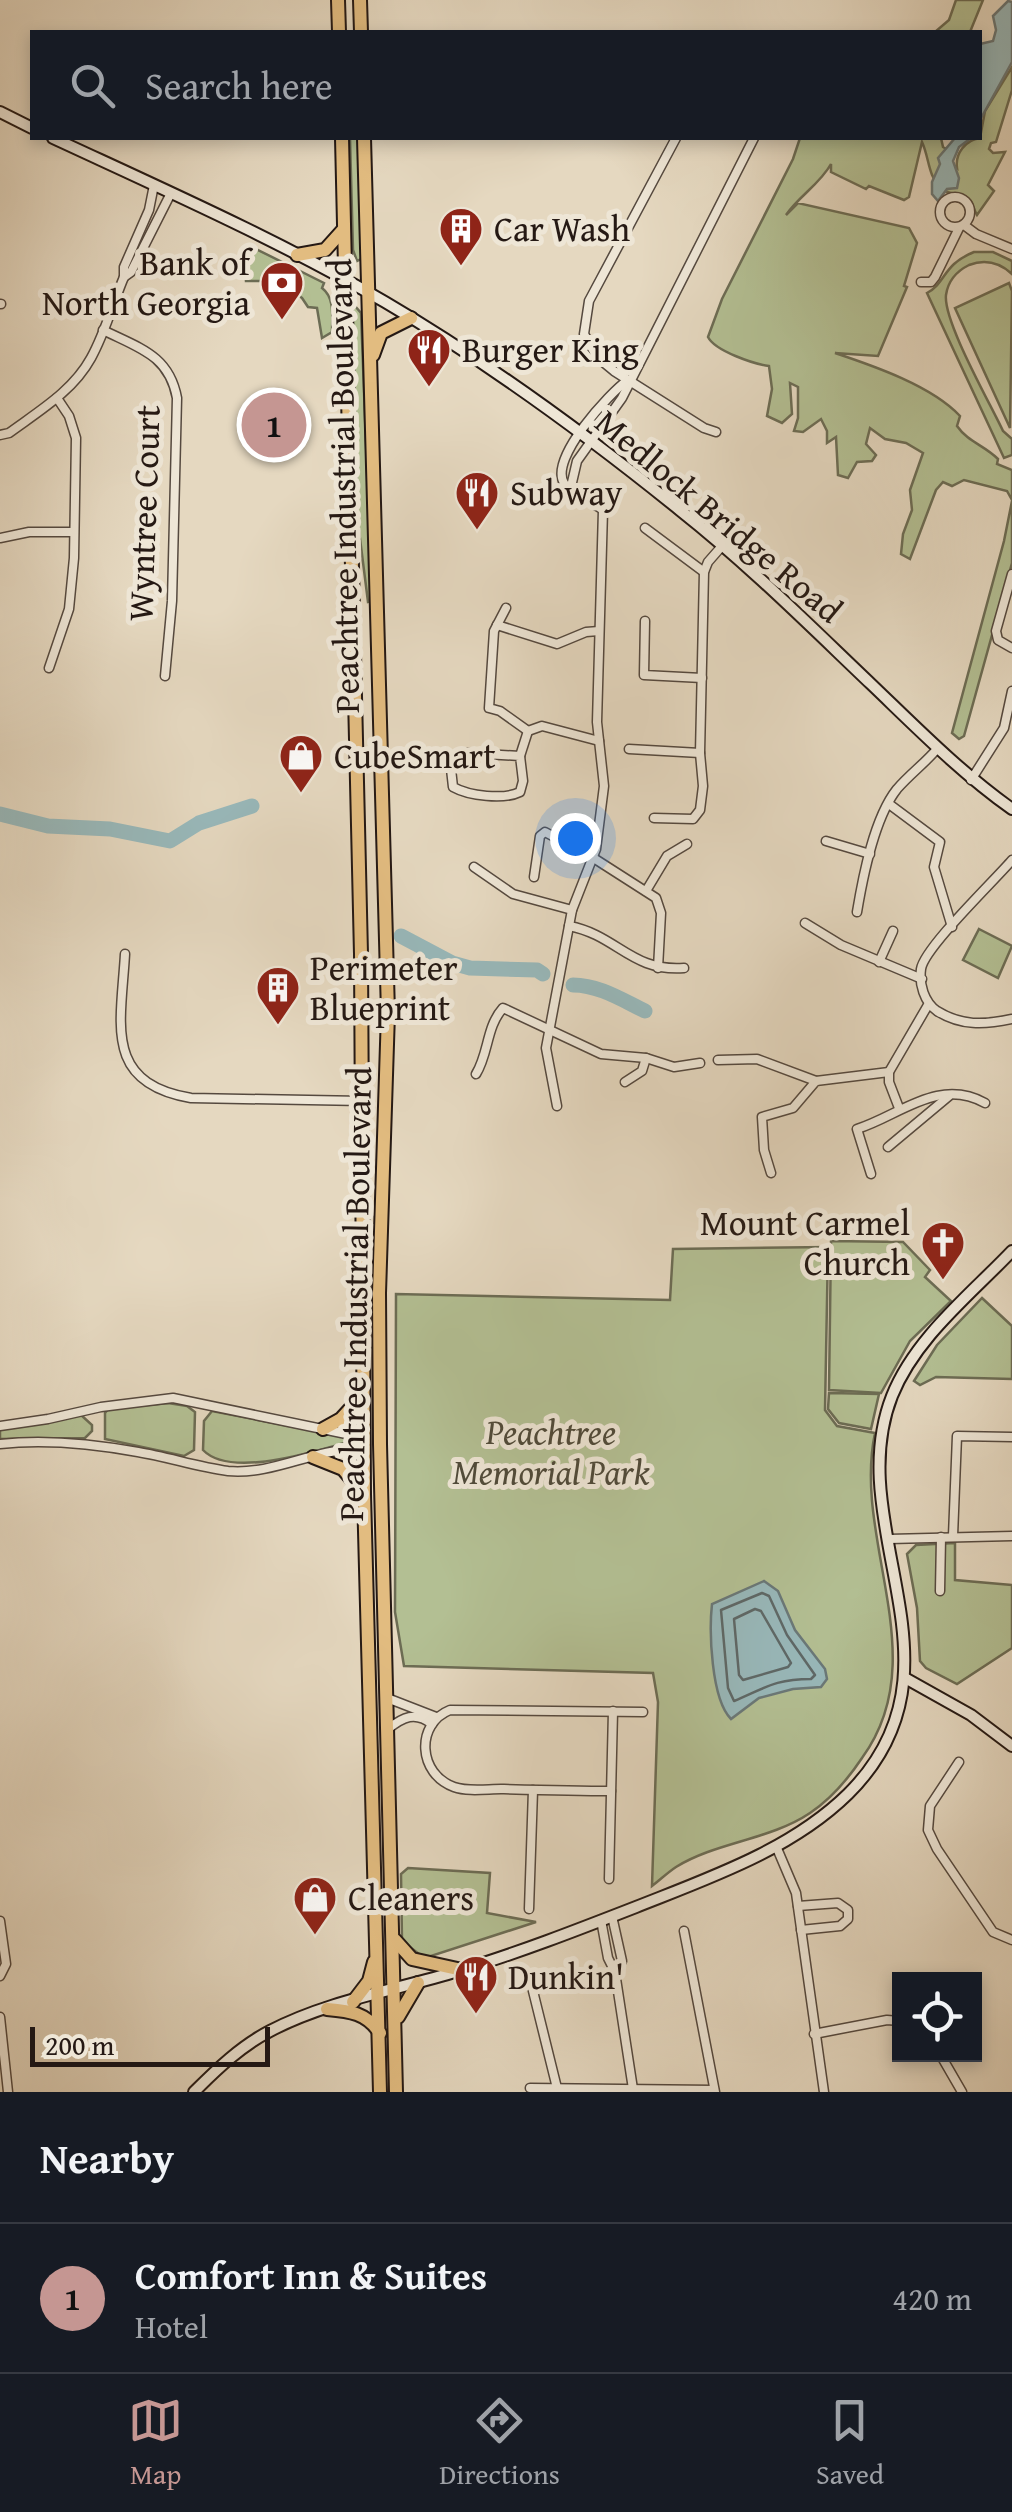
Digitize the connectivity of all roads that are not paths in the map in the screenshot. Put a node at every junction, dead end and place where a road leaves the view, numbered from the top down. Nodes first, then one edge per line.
1 (338, 0) edge
2 (360, 0) edge
3 (339, 30) edge
4 (360, 30) edge
5 (0, 112) edge
6 (30, 127) edge
7 (58, 140) edge
8 (342, 140) edge
9 (364, 140) edge
10 (675, 140) edge
11 (753, 140) edge
12 (154, 185) junction
13 (171, 193) junction
14 (344, 228) junction
15 (1012, 250) edge
16 (297, 255) junction
17 (124, 277) junction
18 (344, 281) junction
19 (921, 282) dead end
20 (368, 294) junction
21 (411, 318) junction
22 (104, 330) junction
23 (369, 367) junction
24 (628, 380) junction
25 (57, 398) junction
26 (580, 432) junction
27 (716, 432) dead end
28 (0, 435) edge
29 (592, 441) junction
30 (570, 490) junction
31 (645, 528) dead end
32 (74, 532) junction
33 (0, 538) edge
34 (722, 546) junction
35 (704, 572) junction
36 (1012, 574) edge
37 (506, 608) dead end
38 (645, 621) dead end
39 (497, 626) junction
40 (599, 631) junction
41 (1012, 648) edge
42 (49, 668) dead end
43 (164, 676) dead end
44 (702, 678) junction
45 (1012, 690) edge
46 (528, 732) junction
47 (600, 742) junction
48 (628, 749) dead end
49 (937, 749) junction
50 (700, 753) junction
51 (520, 756) junction
52 (971, 780) junction
53 (889, 804) junction
54 (1012, 809) edge
55 (654, 818) dead end
56 (826, 842) dead end
57 (687, 844) dead end
58 (870, 854) junction
59 (592, 857) junction
60 (1012, 860) edge
61 (474, 867) dead end
62 (534, 877) dead end
63 (646, 891) junction
64 (572, 910) junction
65 (857, 912) dead end
66 (805, 923) dead end
67 (568, 926) junction
68 (952, 927) junction
69 (893, 930) dead end
70 (125, 954) dead end
71 (880, 962) junction
72 (658, 968) junction
73 (684, 968) dead end
74 (922, 979) junction
75 (928, 1005) junction
76 (1012, 1018) edge
77 (550, 1030) junction
78 (646, 1058) junction
79 (718, 1060) dead end
80 (700, 1063) dead end
81 (889, 1072) junction
82 (476, 1074) dead end
83 (816, 1081) junction
84 (625, 1082) dead end
85 (949, 1096) junction
86 (363, 1101) junction
87 (984, 1104) dead end
88 (557, 1106) dead end
89 (900, 1108) junction
90 (888, 1148) dead end
91 (770, 1172) dead end
92 (872, 1174) dead end
93 (1012, 1251) edge
94 (363, 1394) junction
95 (0, 1426) edge
96 (323, 1429) junction
97 (356, 1436) dead end
98 (1012, 1437) edge
99 (0, 1444) edge
100 (356, 1449) dead end
101 (313, 1457) junction
102 (364, 1494) junction
103 (941, 1536) junction
104 (953, 1536) junction
105 (1012, 1536) edge
106 (890, 1539) junction
107 (940, 1591) dead end
108 (905, 1678) junction
109 (387, 1698) junction
110 (411, 1712) junction
111 (612, 1712) junction
112 (643, 1712) dead end
113 (434, 1720) junction
114 (388, 1729) junction
115 (1011, 1742) edge
116 (960, 1762) dead end
117 (533, 1790) junction
118 (611, 1791) junction
119 (776, 1846) junction
120 (609, 1879) dead end
121 (798, 1906) junction
122 (529, 1909) dead end
123 (606, 1918) junction
124 (0, 1921) edge
125 (801, 1930) junction
126 (684, 1931) dead end
127 (393, 1937) junction
128 (1012, 1940) edge
129 (378, 1945) junction
130 (620, 1952) junction
131 (607, 1954) junction
132 (462, 1970) junction
133 (615, 1972) junction
134 (0, 1976) edge
135 (418, 1983) junction
136 (396, 1990) junction
137 (533, 1991) dead end
138 (380, 1993) junction
139 (352, 2002) junction
140 (327, 2010) junction
141 (0, 2017) edge
142 (892, 2020) edge
143 (396, 2030) junction
144 (380, 2033) junction
145 (814, 2034) junction
146 (945, 2062) edge
147 (3, 2081) edge
148 (530, 2088) dead end
149 (558, 2088) junction
150 (632, 2089) junction
151 (714, 2091) edge
152 (8, 2092) edge
153 (194, 2092) edge
154 (380, 2092) edge
155 (396, 2092) edge
156 (824, 2092) edge
157 (962, 2092) edge

1 - 3 highway
2 - 4 highway
5 - 6 street
7 - 12 street, Medlock Bridge Road
8 - 14 highway, Peachtree Industrial Boulevard
9 - 20 highway, Peachtree Industrial Boulevard
10 - 24 street
11 - 24 street
12 - 13 street, Medlock Bridge Road
12 - 17 street
13 - 16 street, Medlock Bridge Road
13 - 17 street
14 - 16 highway
14 - 18 highway, Peachtree Industrial Boulevard
15 - 19 street
16 - 18 street, Medlock Bridge Road
17 - 22 street
18 - 20 street, Medlock Bridge Road
18 - 86 highway, Peachtree Industrial Boulevard
20 - 21 street, Medlock Bridge Road
20 - 23 highway, Peachtree Industrial Boulevard
21 - 23 highway
21 - 26 street, Medlock Bridge Road
22 - 25 street
22 - 43 street, Wyntree Court
23 - 109 highway, Peachtree Industrial Boulevard
24 - 26 street
24 - 27 street
24 - 29 street
25 - 28 street
25 - 32 street
26 - 29 street, Medlock Bridge Road
26 - 30 street
29 - 30 street
29 - 34 street, Medlock Bridge Road
30 - 40 street
31 - 35 street
32 - 33 street
32 - 42 street
34 - 35 street
34 - 49 street, Medlock Bridge Road
35 - 44 street
36 - 41 street
37 - 39 street
38 - 44 street
39 - 40 street
39 - 46 street
40 - 47 street
44 - 50 street
45 - 52 street
46 - 47 street
46 - 51 street
47 - 59 street
48 - 50 street
49 - 52 street, Medlock Bridge Road
49 - 53 street
50 - 55 street
51 - 51 street
52 - 54 street, Medlock Bridge Road
53 - 58 street
53 - 68 street
56 - 58 street
57 - 63 street
58 - 65 street
59 - 62 street
59 - 63 street
59 - 64 street
60 - 68 street
61 - 64 street
63 - 72 street
64 - 67 street
66 - 71 street
67 - 72 street
67 - 77 street
68 - 74 street
69 - 71 street
70 - 86 street
71 - 74 street
72 - 73 street
74 - 75 street
75 - 76 street
75 - 81 street
77 - 78 street
77 - 82 street
77 - 88 street
78 - 80 street
78 - 84 street
79 - 83 street
81 - 83 street
81 - 89 street
83 - 91 street
85 - 87 street
85 - 89 street
85 - 90 street
86 - 94 highway, Peachtree Industrial Boulevard
89 - 92 street
93 - 106 street
94 - 96 highway
94 - 102 highway, Peachtree Industrial Boulevard
95 - 96 street
96 - 97 street
98 - 104 street
99 - 101 street
100 - 101 street
101 - 102 highway
102 - 129 highway, Peachtree Industrial Boulevard
103 - 104 street
103 - 106 street
103 - 107 street
104 - 105 street
106 - 108 street
108 - 115 street
108 - 119 street
109 - 110 street
109 - 114 highway, Peachtree Industrial Boulevard
110 - 113 street
110 - 114 street
111 - 112 street
111 - 113 street
111 - 118 street
113 - 117 street
114 - 127 highway, Peachtree Industrial Boulevard
116 - 128 street
117 - 118 street
117 - 122 street
118 - 120 street
119 - 121 street
119 - 123 street
121 - 125 street
121 - 125 street
123 - 130 street
123 - 131 street
123 - 132 street
124 - 134 street
125 - 145 street
126 - 151 street
127 - 132 highway
127 - 136 highway, Peachtree Industrial Boulevard
129 - 138 highway, Peachtree Industrial Boulevard
129 - 139 highway
130 - 131 street
130 - 133 street
131 - 133 street
132 - 135 street
133 - 150 street
135 - 136 street
135 - 143 highway
136 - 138 street
136 - 143 highway, Peachtree Industrial Boulevard
137 - 149 street
138 - 139 street
138 - 144 highway, Peachtree Industrial Boulevard
139 - 140 street
140 - 144 highway
140 - 153 street
141 - 147 street
142 - 145 street
143 - 155 highway, Peachtree Industrial Boulevard
144 - 154 highway, Peachtree Industrial Boulevard
145 - 156 street
146 - 157 street
147 - 152 street
148 - 149 street
149 - 150 street
150 - 151 street

